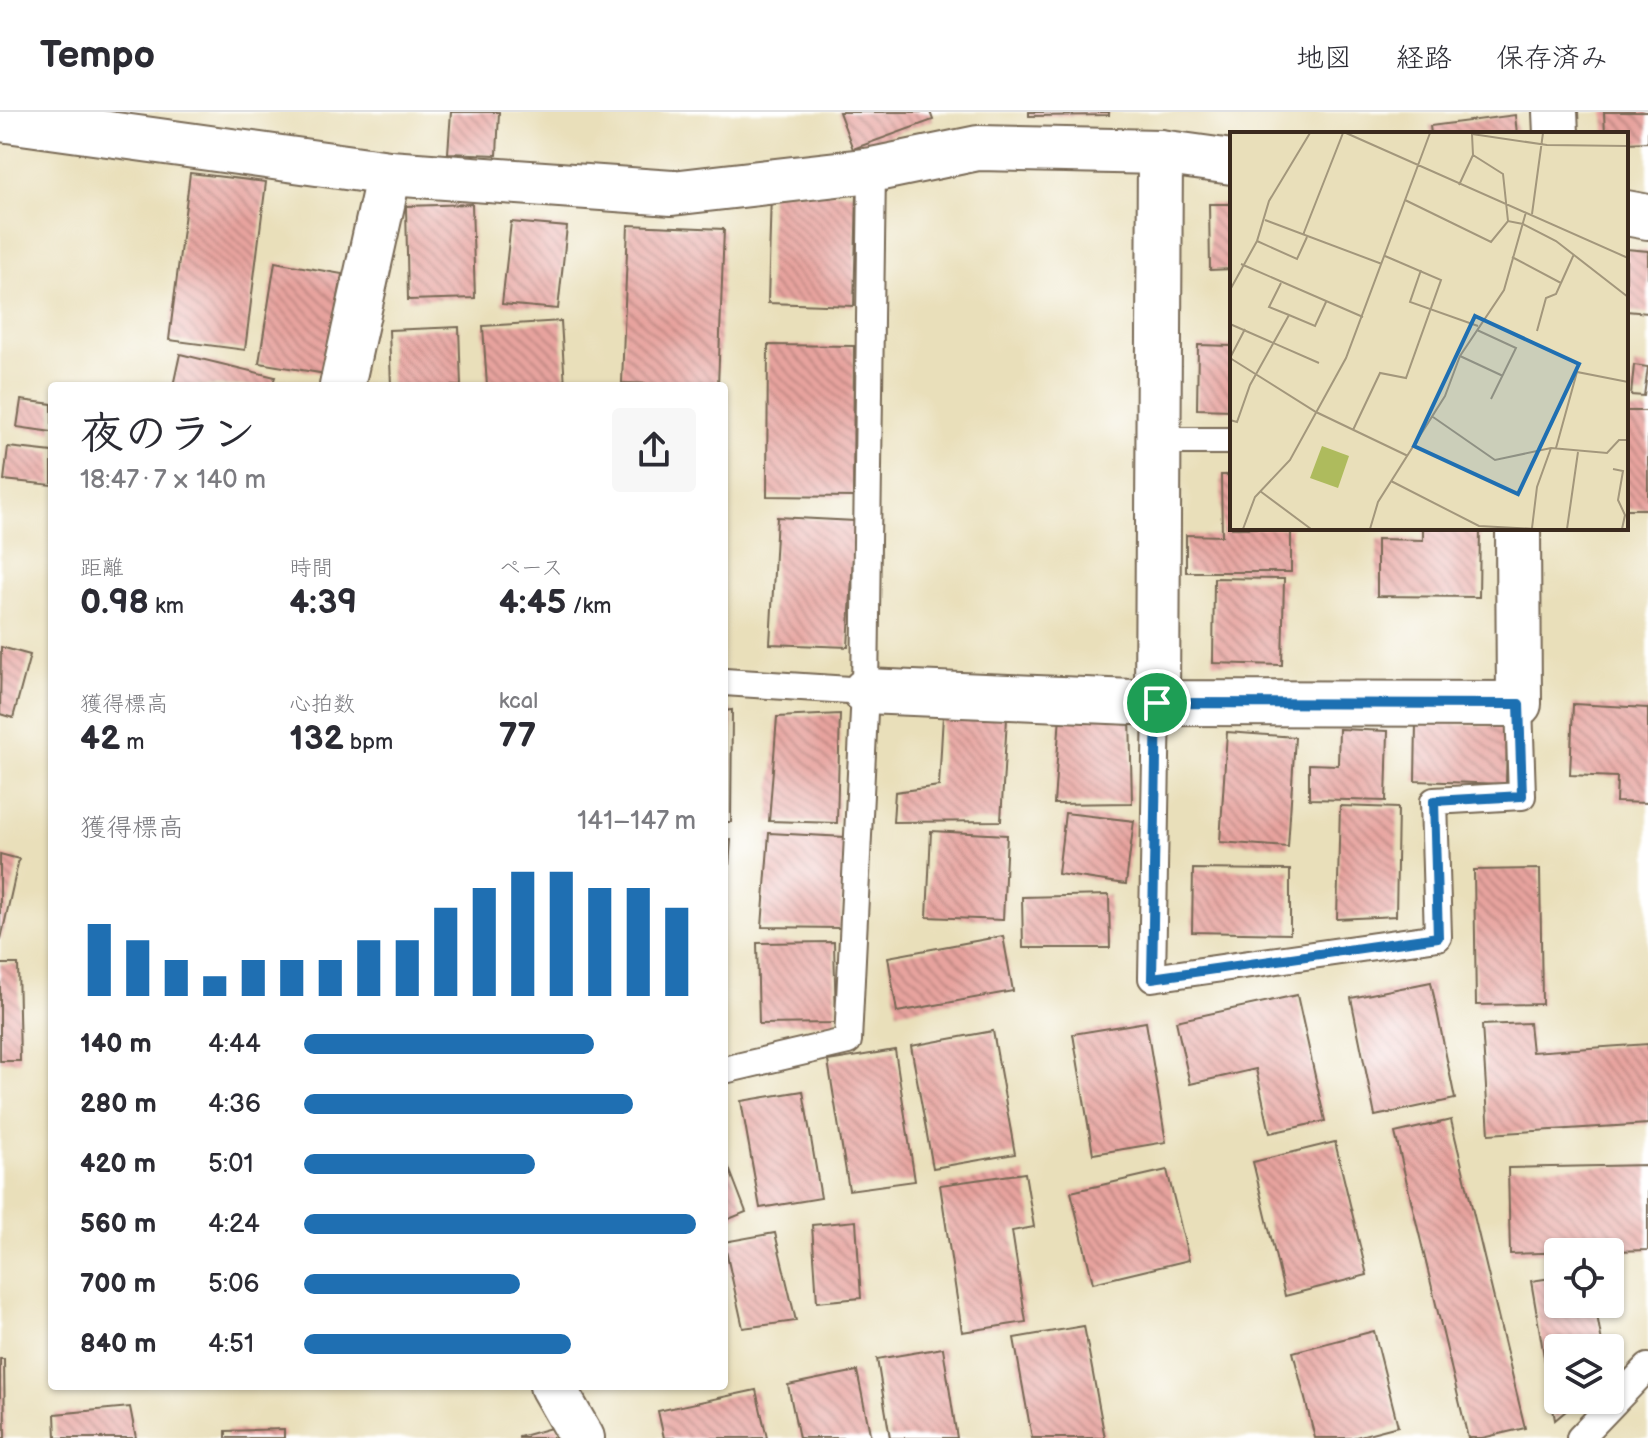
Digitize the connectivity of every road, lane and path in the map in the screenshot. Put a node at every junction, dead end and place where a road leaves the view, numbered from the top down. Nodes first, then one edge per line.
1 (1555, 112) edge
2 (0, 119) edge
3 (1556, 132) edge
4 (1160, 152) junction
5 (1230, 162) edge
6 (872, 170) junction
7 (389, 173) junction
8 (1628, 213) edge
9 (1648, 217) edge
10 (343, 382) edge
11 (1158, 441) junction
12 (1230, 441) edge
13 (1518, 530) edge
14 (728, 682) edge
15 (865, 691) junction
16 (1157, 703) junction
17 (1519, 704) junction
18 (728, 1069) edge
19 (1648, 1367) edge
20 (554, 1390) edge
21 (582, 1438) edge
22 (1580, 1438) edge

1 - 3 street
2 - 7 street
4 - 5 street
4 - 6 street
4 - 11 street
6 - 7 street
6 - 15 lane
7 - 10 street
8 - 9 street
11 - 12 lane
11 - 16 street
13 - 17 street
14 - 15 lane
15 - 16 street
15 - 18 lane
16 - 17 street
16 - 17 lane
19 - 22 lane
20 - 21 street

